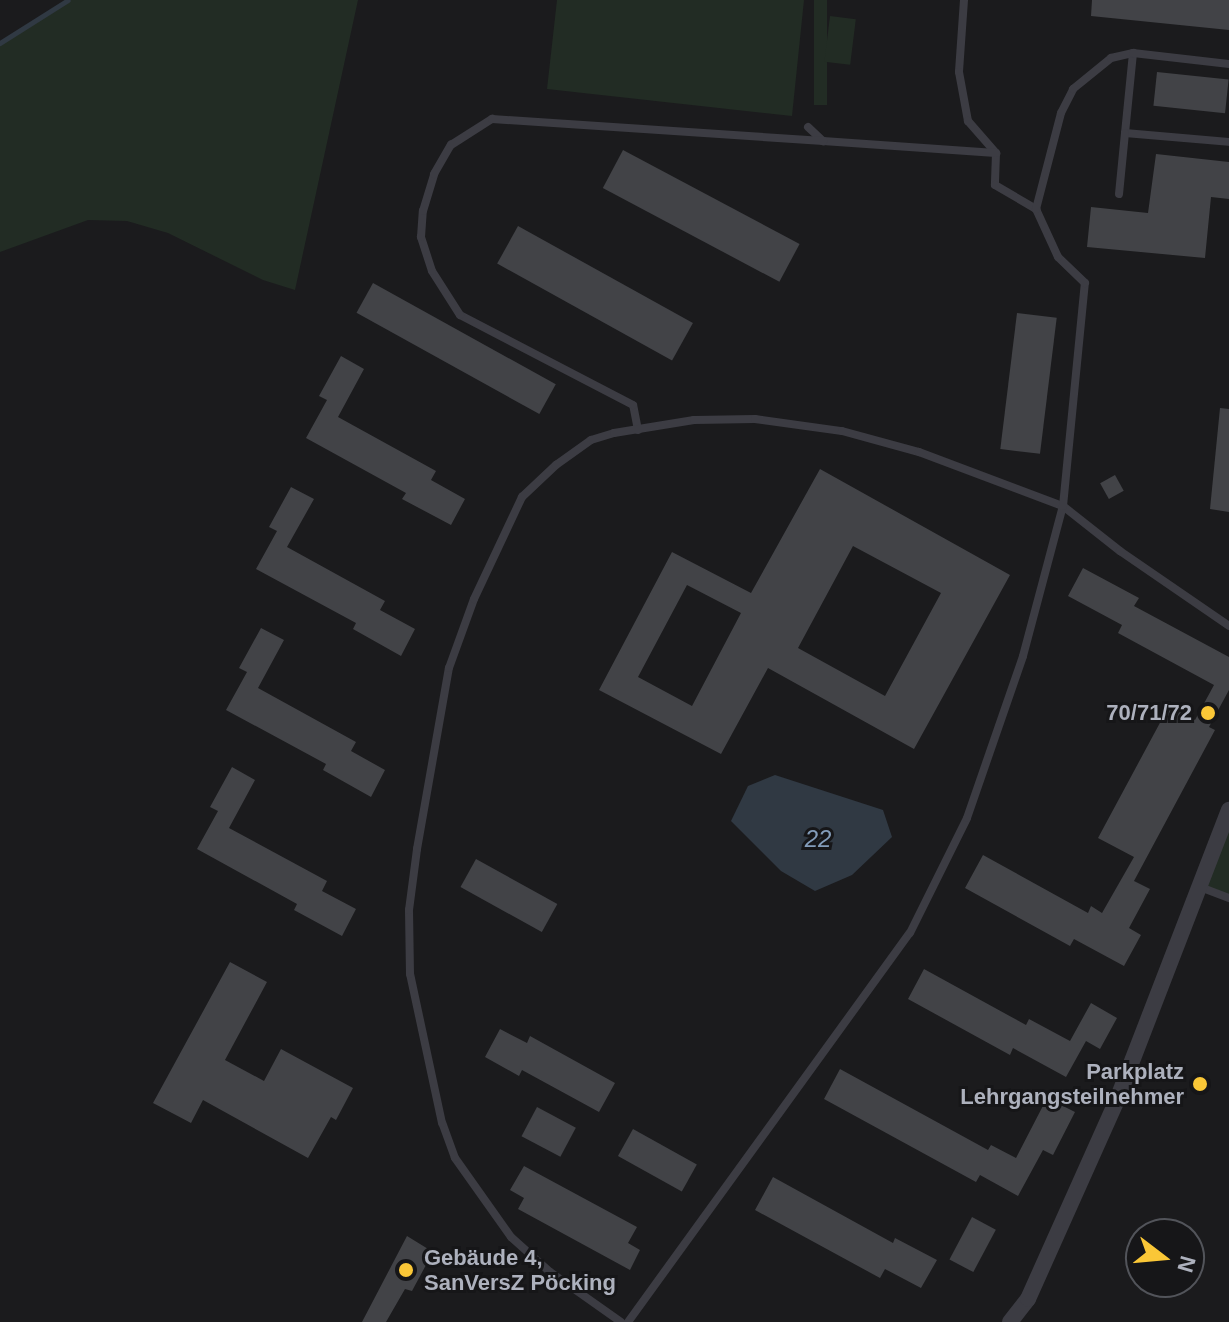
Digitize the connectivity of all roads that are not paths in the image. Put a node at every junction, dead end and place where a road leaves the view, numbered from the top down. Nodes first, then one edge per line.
1 (964, 0) edge
2 (1133, 53) junction
3 (1229, 64) edge
4 (808, 127) dead end
5 (1125, 133) junction
6 (823, 141) junction
7 (1229, 142) edge
8 (996, 153) junction
9 (1119, 194) dead end
10 (1036, 209) junction
11 (638, 430) junction
12 (1063, 506) junction
13 (1229, 626) edge
14 (1229, 810) edge
15 (1197, 886) junction
16 (1229, 898) edge
17 (621, 1322) edge
18 (628, 1322) edge
19 (1010, 1322) edge

1 - 8 lane
2 - 3 lane
2 - 5 lane
2 - 10 lane
4 - 6 lane
5 - 7 lane
5 - 9 lane
6 - 8 lane
6 - 11 lane
8 - 10 lane
10 - 12 lane
11 - 12 lane
11 - 17 lane
12 - 13 lane
12 - 18 lane
14 - 15 street
15 - 16 lane
15 - 19 street

